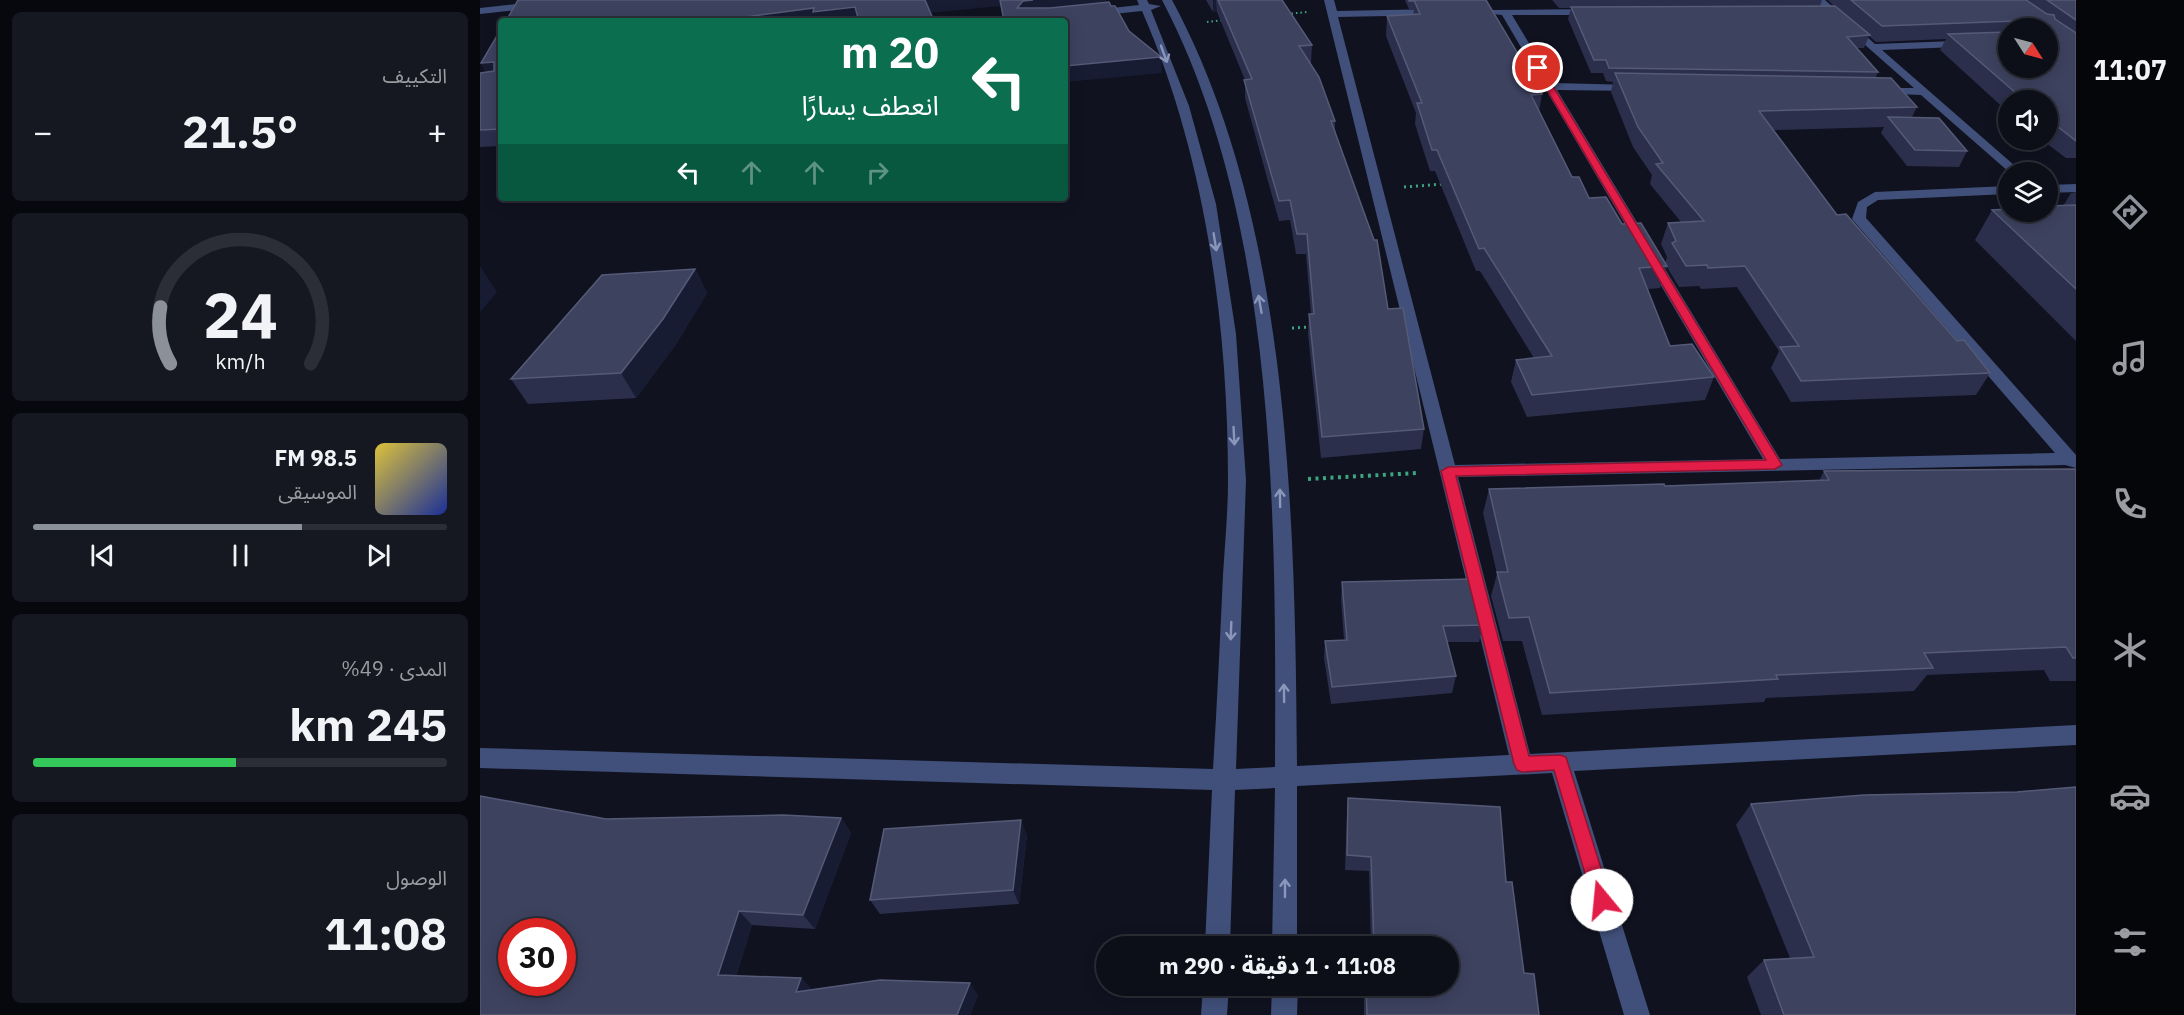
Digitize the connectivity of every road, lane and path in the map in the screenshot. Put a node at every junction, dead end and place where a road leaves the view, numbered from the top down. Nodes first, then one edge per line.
1 (482, 0) edge
2 (580, 0) edge
3 (1820, 0) edge
4 (1168, 2) edge
5 (1144, 4) edge
6 (1331, 8) edge
7 (480, 9) edge
8 (1447, 12) edge
9 (1482, 12) edge
10 (1504, 12) junction
11 (1600, 12) edge
12 (1810, 13) edge
13 (1834, 13) junction
14 (1080, 15) edge
15 (1284, 15) edge
16 (1226, 20) edge
17 (1179, 25) junction
18 (1998, 42) edge
19 (1873, 47) junction
20 (1549, 86) junction
21 (1643, 88) edge
22 (1866, 91) edge
23 (1924, 92) junction
24 (2004, 162) edge
25 (1447, 184) edge
26 (2076, 188) edge
27 (1376, 189) junction
28 (2058, 189) edge
29 (1998, 190) edge
30 (1320, 326) edge
31 (1264, 330) junction
32 (2073, 463) edge
33 (1775, 465) junction
34 (1448, 471) junction
35 (1280, 480) junction
36 (2076, 735) edge
37 (480, 758) edge
38 (1560, 762) junction
39 (1522, 764) junction
40 (1286, 777) junction
41 (1226, 780) junction
42 (1218, 936) edge
43 (1285, 936) edge
44 (1215, 996) edge
45 (1285, 996) edge
46 (1214, 1015) edge
47 (1284, 1015) edge
48 (1637, 1015) edge

1 - 7 street
2 - 7 street
3 - 13 street
4 - 5 street
4 - 17 street
5 - 14 street
5 -> 41 street
6 - 8 street
6 - 15 path
6 - 27 street
9 - 10 street
10 - 11 street
10 - 20 street
12 - 13 street
13 - 19 street
16 - 17 path
31 -> 17 street
18 - 19 street
19 - 23 street
20 - 21 street
20 - 33 street
22 - 23 street
23 - 24 street
25 - 27 path
26 - 28 street
27 - 34 street
29 - 32 street
30 - 31 path
31 - 35 street
32 - 33 street
33 - 34 street
34 - 35 path
34 - 39 street
40 -> 35 street
36 - 38 street
37 - 41 street
38 - 39 street
38 - 48 street
39 - 40 street
40 - 41 street
43 -> 40 street
41 - 42 street
44 - 46 street
45 - 47 street

